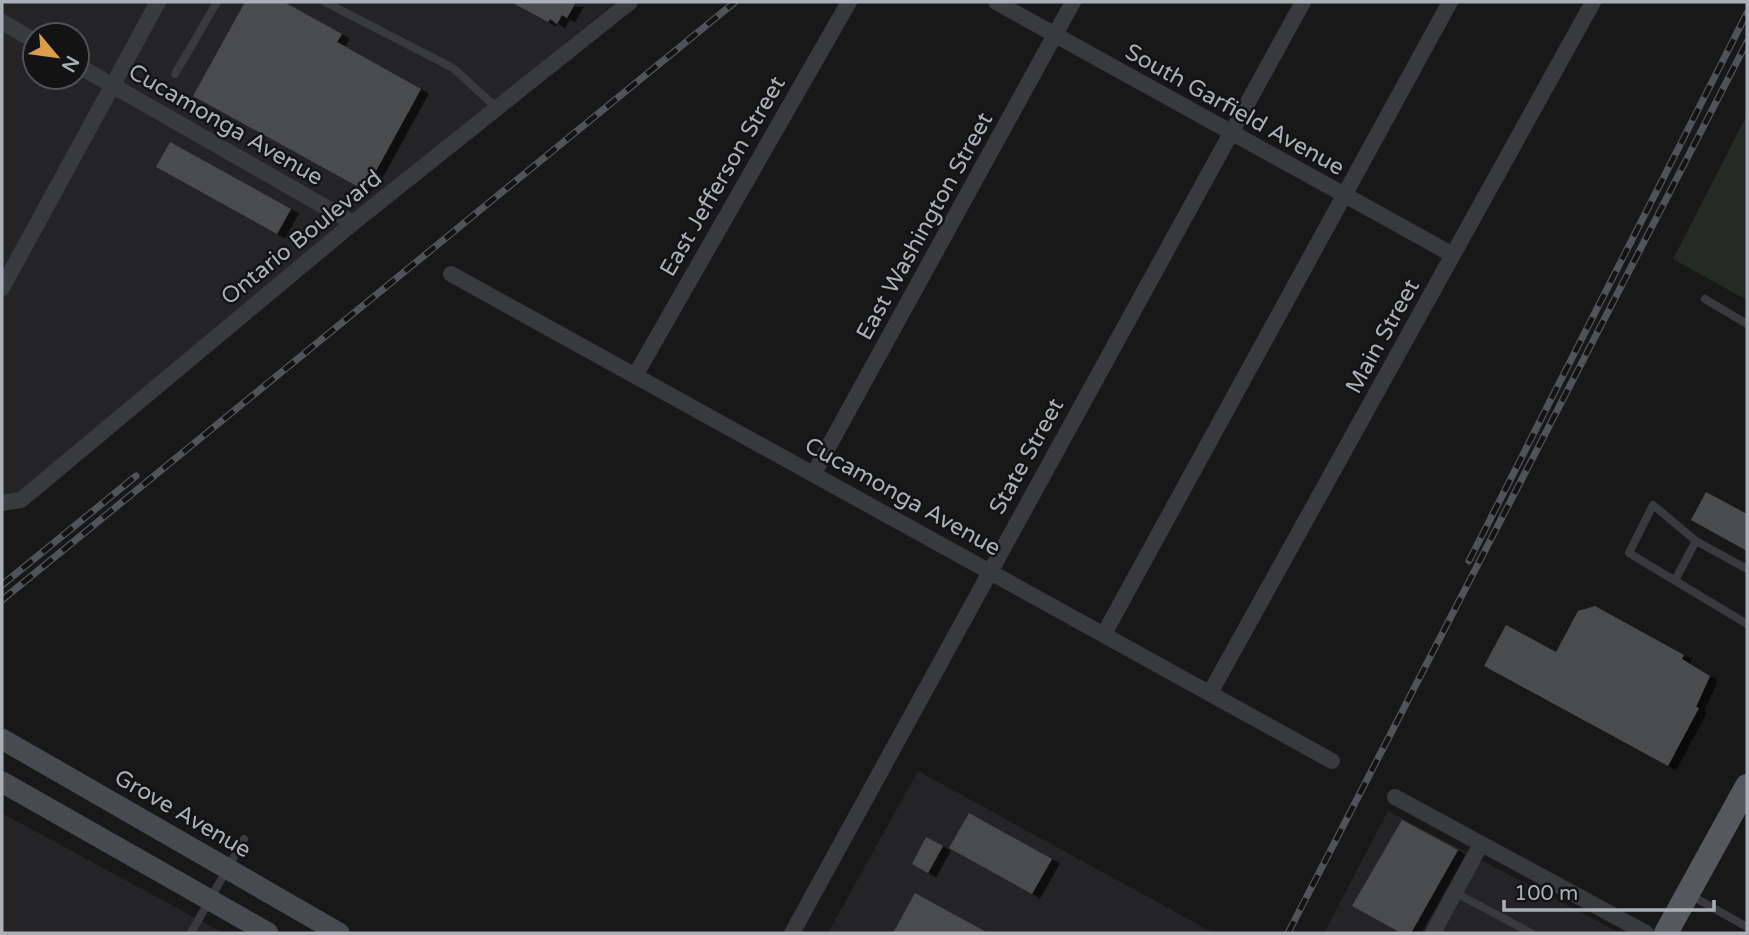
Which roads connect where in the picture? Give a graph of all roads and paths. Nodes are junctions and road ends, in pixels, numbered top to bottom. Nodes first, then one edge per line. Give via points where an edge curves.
1 (158, 2) edge
2 (217, 2) edge
3 (325, 2) edge
4 (630, 2) edge
5 (849, 2) edge
6 (996, 2) edge
7 (1073, 2) edge
8 (1303, 2) edge
9 (1450, 2) edge
10 (1593, 2) edge
11 (2, 22) edge
12 (21, 33) edge
13 (1055, 35) junction
14 (91, 73) edge
15 (175, 74) dead end
16 (112, 85) junction
17 (497, 108) junction
18 (1231, 133) junction
19 (1342, 195) junction
20 (353, 223) junction
21 (1453, 255) junction
22 (451, 274) dead end
23 (2, 288) edge
24 (1705, 299) dead end
25 (1747, 324) edge
26 (636, 374) junction
27 (814, 473) junction
28 (2, 503) edge
29 (1696, 541) junction
30 (1747, 569) edge
31 (989, 570) junction
32 (1675, 580) junction
33 (1747, 624) edge
34 (1104, 634) junction
35 (1210, 693) junction
36 (2, 739) edge
37 (1332, 761) dead end
38 (2, 782) edge
39 (1747, 786) edge
40 (1395, 797) dead end
41 (244, 839) dead end
42 (1481, 844) junction
43 (227, 869) junction
44 (1454, 892) junction
45 (1688, 894) junction
46 (209, 901) junction
47 (1747, 927) edge
48 (191, 933) edge
49 (268, 933) edge
50 (339, 933) edge
51 (792, 933) edge
52 (1433, 933) edge
53 (1531, 933) edge
54 (1646, 933) edge
55 (1667, 933) edge

1 - 16 street
2 - 15 lane
3 - 17 lane via 453,68
4 - 17 street, Ontario Boulevard
5 - 26 street, East Jefferson Street
6 - 13 street, South Garfield Avenue
7 - 13 street, East Washington Street
8 - 18 street, State Street
9 - 19 street
10 - 21 street, Main Street
11 - 12 street
13 - 18 street, South Garfield Avenue
13 - 27 street, East Washington Street
14 - 16 street, Cucamonga Avenue
16 - 20 street, Cucamonga Avenue
16 - 23 street
17 - 20 street, Ontario Boulevard
18 - 19 street, South Garfield Avenue
18 - 31 street, State Street
19 - 21 street, South Garfield Avenue
19 - 34 street
20 - 28 street, Ontario Boulevard via 21,500
21 - 35 street, Main Street
22 - 26 street, Cucamonga Avenue
24 - 25 lane
26 - 27 street, Cucamonga Avenue
27 - 31 street, Cucamonga Avenue
29 - 30 lane
29 - 32 lane
29 - 32 lane via 1653,505 1629,553
31 - 34 street, Cucamonga Avenue
31 - 51 street, State Street
32 - 33 lane
34 - 35 street, Cucamonga Avenue
35 - 37 street, Cucamonga Avenue
36 - 43 main road, Grove Avenue
38 - 46 main road
39 - 45 main road via 1736,816
40 - 42 street
41 - 43 lane
42 - 44 street
42 - 54 street
43 - 46 lane
43 - 50 main road, Grove Avenue
44 - 52 street
44 - 53 lane
45 - 47 lane
45 - 55 main road
46 - 48 lane
46 - 49 main road

